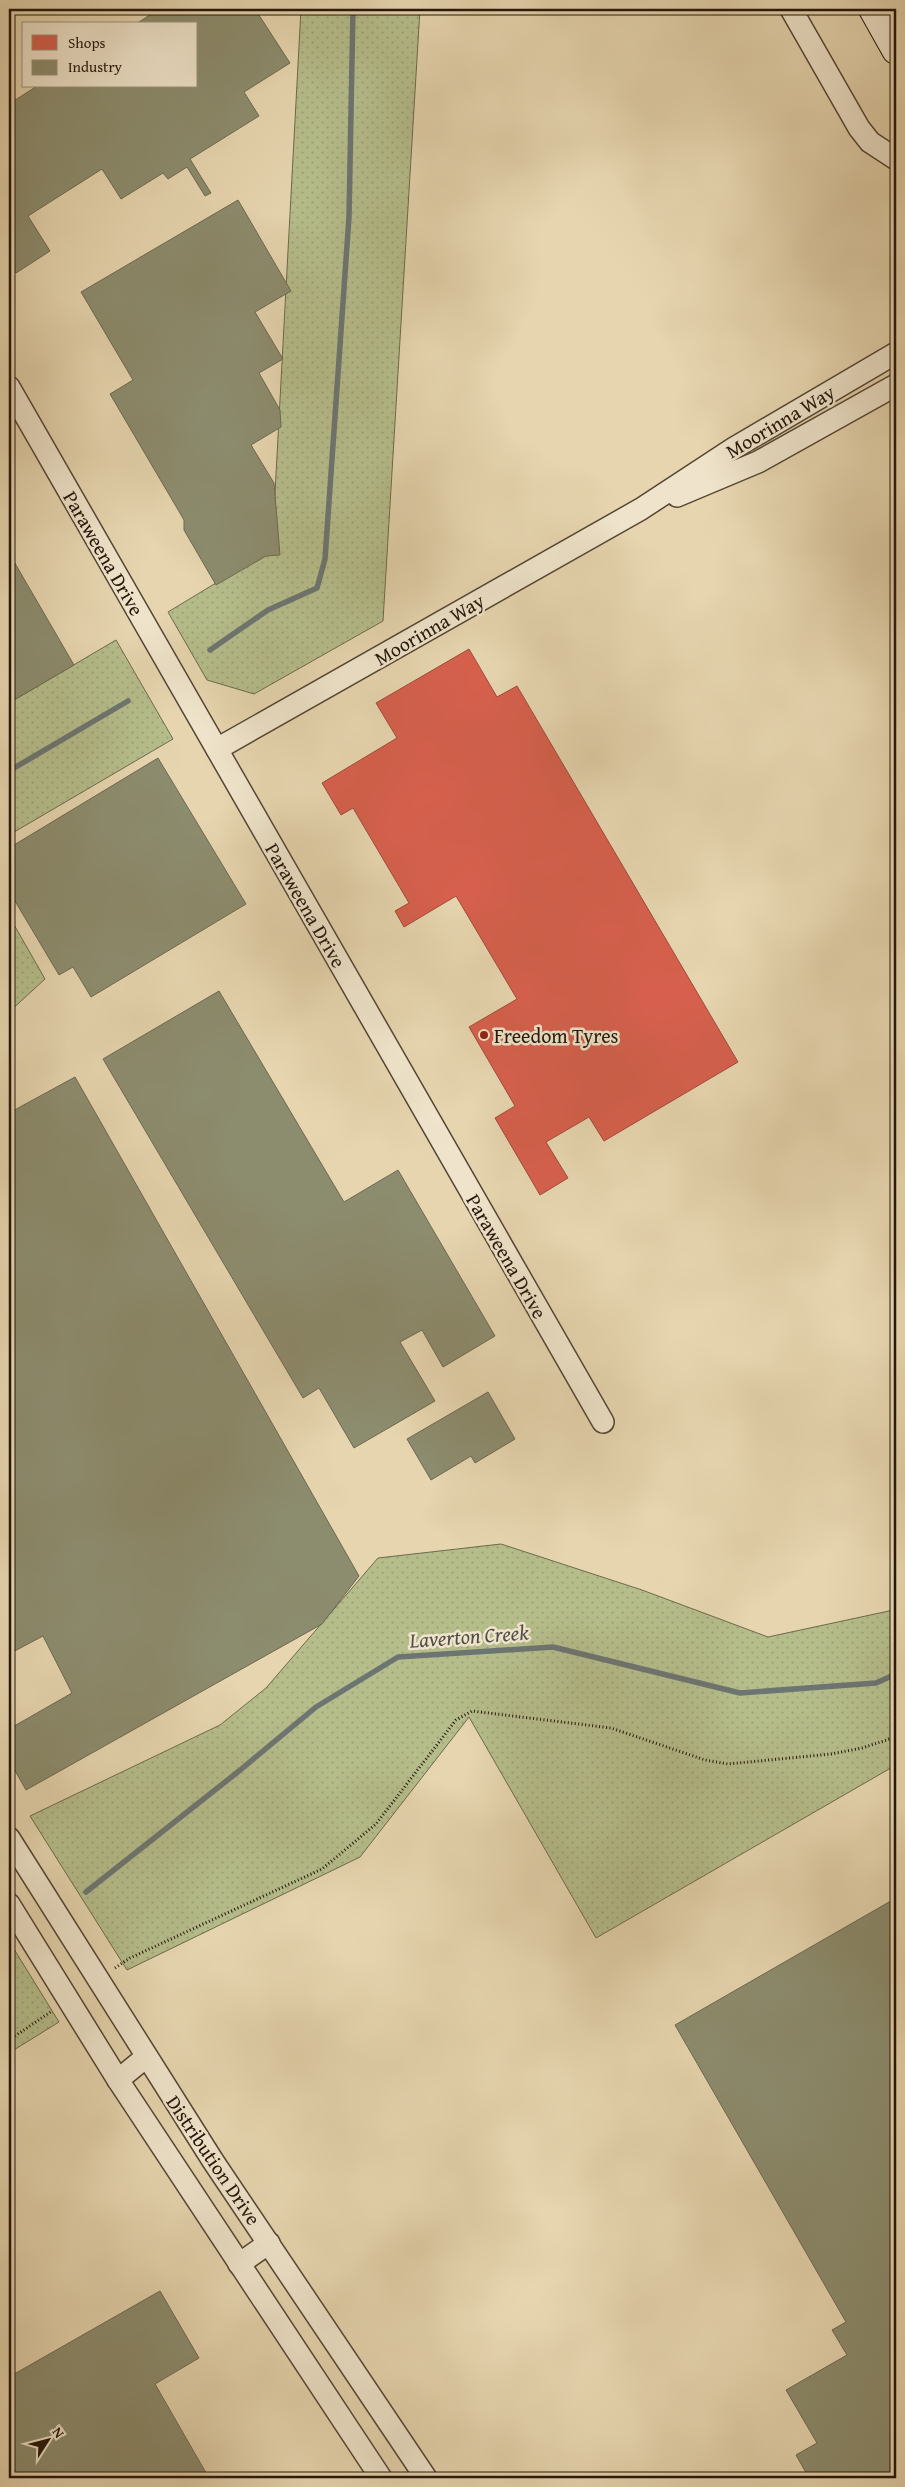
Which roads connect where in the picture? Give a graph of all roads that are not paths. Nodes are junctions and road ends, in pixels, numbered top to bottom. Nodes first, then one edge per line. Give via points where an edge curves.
1 (790, 9) edge
2 (873, 9) edge
3 (896, 50) edge
4 (896, 159) edge
5 (896, 353) edge
6 (896, 385) edge
7 (9, 387) edge
8 (641, 509) junction
9 (217, 749) junction
10 (603, 1422) dead end
11 (9, 1838) edge
12 (9, 1904) edge
13 (146, 2057) junction
14 (118, 2080) junction
15 (269, 2243) junction
16 (239, 2264) junction
17 (381, 2478) edge
18 (426, 2478) edge

1 - 4 street via 859,128 870,142
2 - 3 main road
5 - 8 street, Moorinna Way via 734,448
6 - 8 street, Moorinna Way via 758,462
7 - 9 street, Paraweena Drive
8 - 9 street, Moorinna Way
9 - 10 street, Paraweena Drive
11 - 13 street, Distribution Drive
12 - 14 street, Distribution Drive
13 - 14 street
13 - 15 street, Distribution Drive
14 - 16 street, Distribution Drive
15 - 16 street
15 - 18 street, Distribution Drive
16 - 17 street, Distribution Drive

